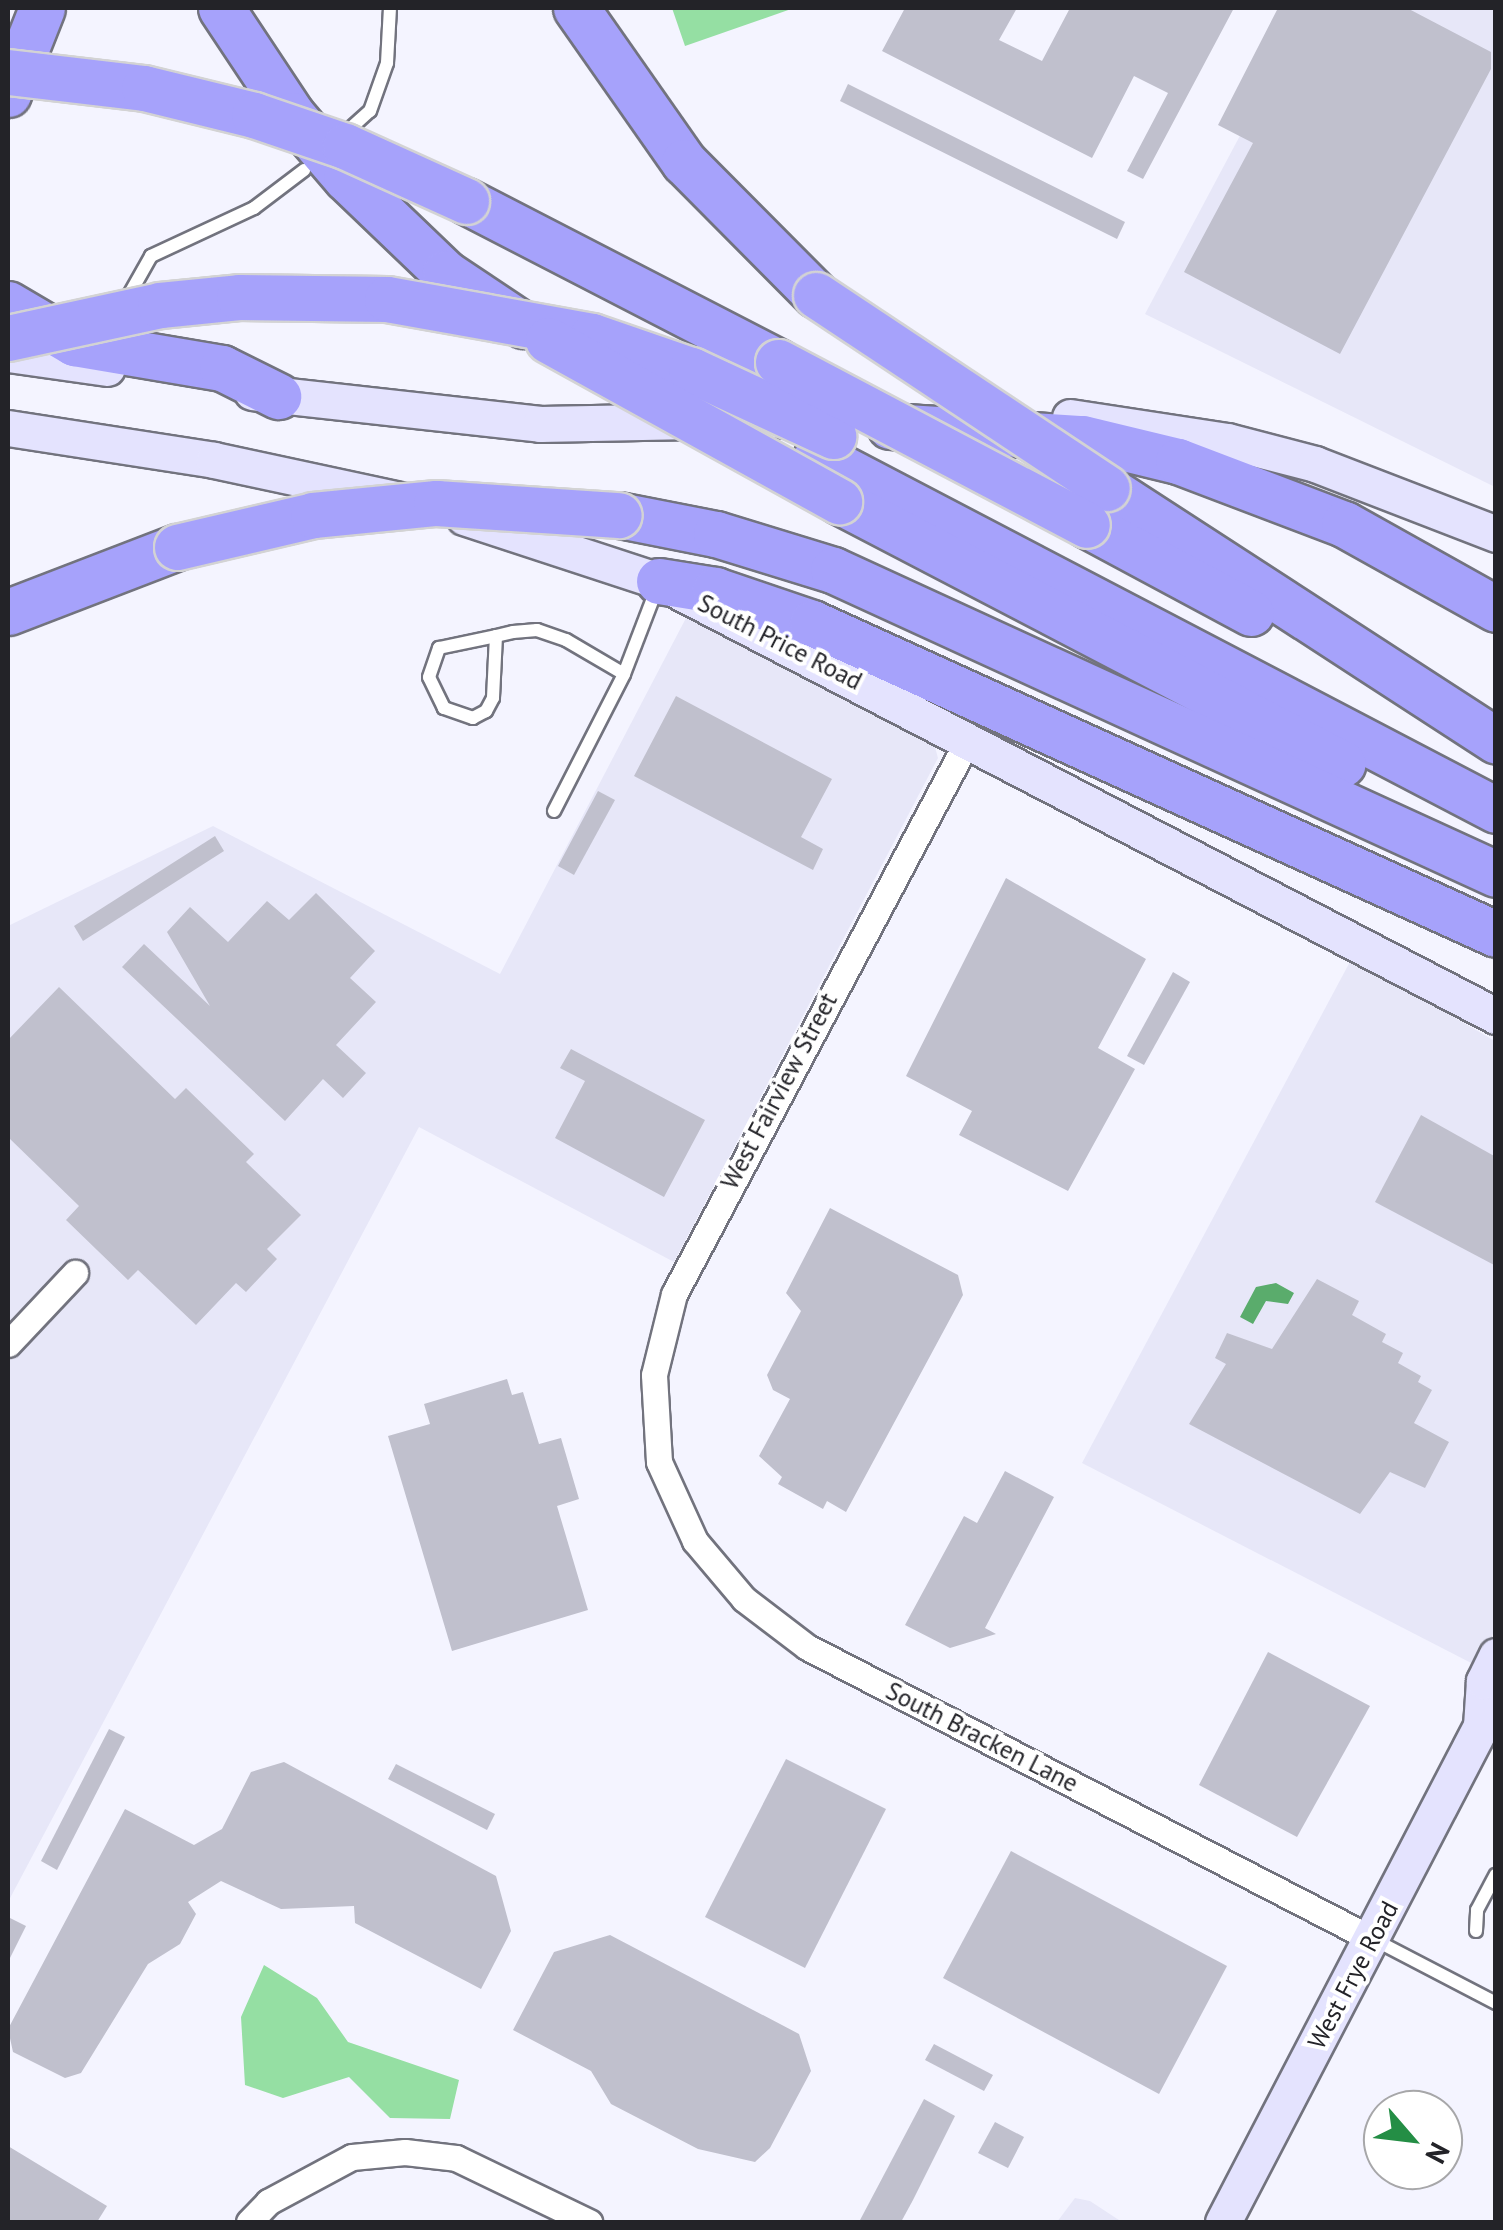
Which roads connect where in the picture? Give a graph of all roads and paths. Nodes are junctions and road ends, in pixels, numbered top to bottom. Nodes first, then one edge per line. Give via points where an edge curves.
1 (42, 8) edge
2 (221, 8) edge
3 (390, 8) edge
4 (576, 8) edge
5 (8, 72) edge
6 (8, 94) edge
7 (343, 136) dead end
8 (304, 170) dead end
9 (8, 304) edge
10 (8, 338) edge
11 (112, 348) junction
12 (8, 357) edge
13 (278, 396) junction
14 (755, 421) junction
15 (8, 428) edge
16 (825, 446) junction
17 (1097, 507) junction
18 (1496, 534) edge
19 (659, 581) junction
20 (1496, 608) edge
21 (8, 612) edge
22 (496, 636) junction
23 (624, 674) junction
24 (968, 740) junction
25 (1496, 743) edge
26 (1496, 784) edge
27 (1496, 810) edge
28 (554, 811) dead end
29 (1496, 842) edge
30 (1496, 874) edge
31 (1496, 934) edge
32 (1496, 1016) edge
33 (75, 1273) dead end
34 (8, 1344) edge
35 (659, 1462) joint
36 (1496, 1656) edge
37 (1489, 1720) edge
38 (1496, 1875) edge
39 (1476, 1931) dead end
40 (1372, 1938) junction
41 (1496, 2003) edge
42 (249, 2222) edge
43 (589, 2222) edge
44 (1223, 2222) edge

1 - 6 highway
2 - 29 highway, bridge via 292,114 346,178 445,273 524,326 839,501
3 - 7 lane via 387,64 370,111
4 - 17 highway, bridge via 684,162 816,295
5 - 17 highway, bridge via 128,86 254,114 345,146 778,362
8 - 11 lane via 254,208 151,256 128,288
9 - 11 highway via 46,332
10 - 16 highway, bridge via 219,299 387,299 592,336 691,370
11 - 13 highway via 222,368
12 - 13 main road
12 - 16 highway, bridge via 121,332 257,316 434,325 512,337 639,372
13 - 14 main road via 509,422
14 - 18 main road via 1005,412 1094,419 1315,464
14 - 20 highway via 1033,432 1178,461 1344,524
15 - 19 main road, South Price Road via 342,484 491,524
16 - 26 highway
16 - 27 highway
17 - 25 highway
19 - 23 lane
19 - 24 main road, South Price Road
19 - 31 highway via 716,590 812,622
21 - 30 highway, bridge via 177,547 313,516 436,503 619,515 716,534 833,570
22 - 22 lane via 439,648 428,677 444,708 473,718 486,711 493,698
22 - 23 lane via 537,630
23 - 28 lane
24 - 32 main road, South Price Road
24 - 35 street, West Fairview Street via 674,1294 654,1375
33 - 34 street
35 - 40 street, South Bracken Lane via 695,1540 744,1600 806,1647
36 - 37 main road, West Frye Road via 1484,1681
37 - 40 main road, West Frye Road
38 - 39 lane via 1477,1910
40 - 41 lane
40 - 44 main road, West Frye Road
42 - 43 street via 268,2202 352,2157 405,2152 456,2158

